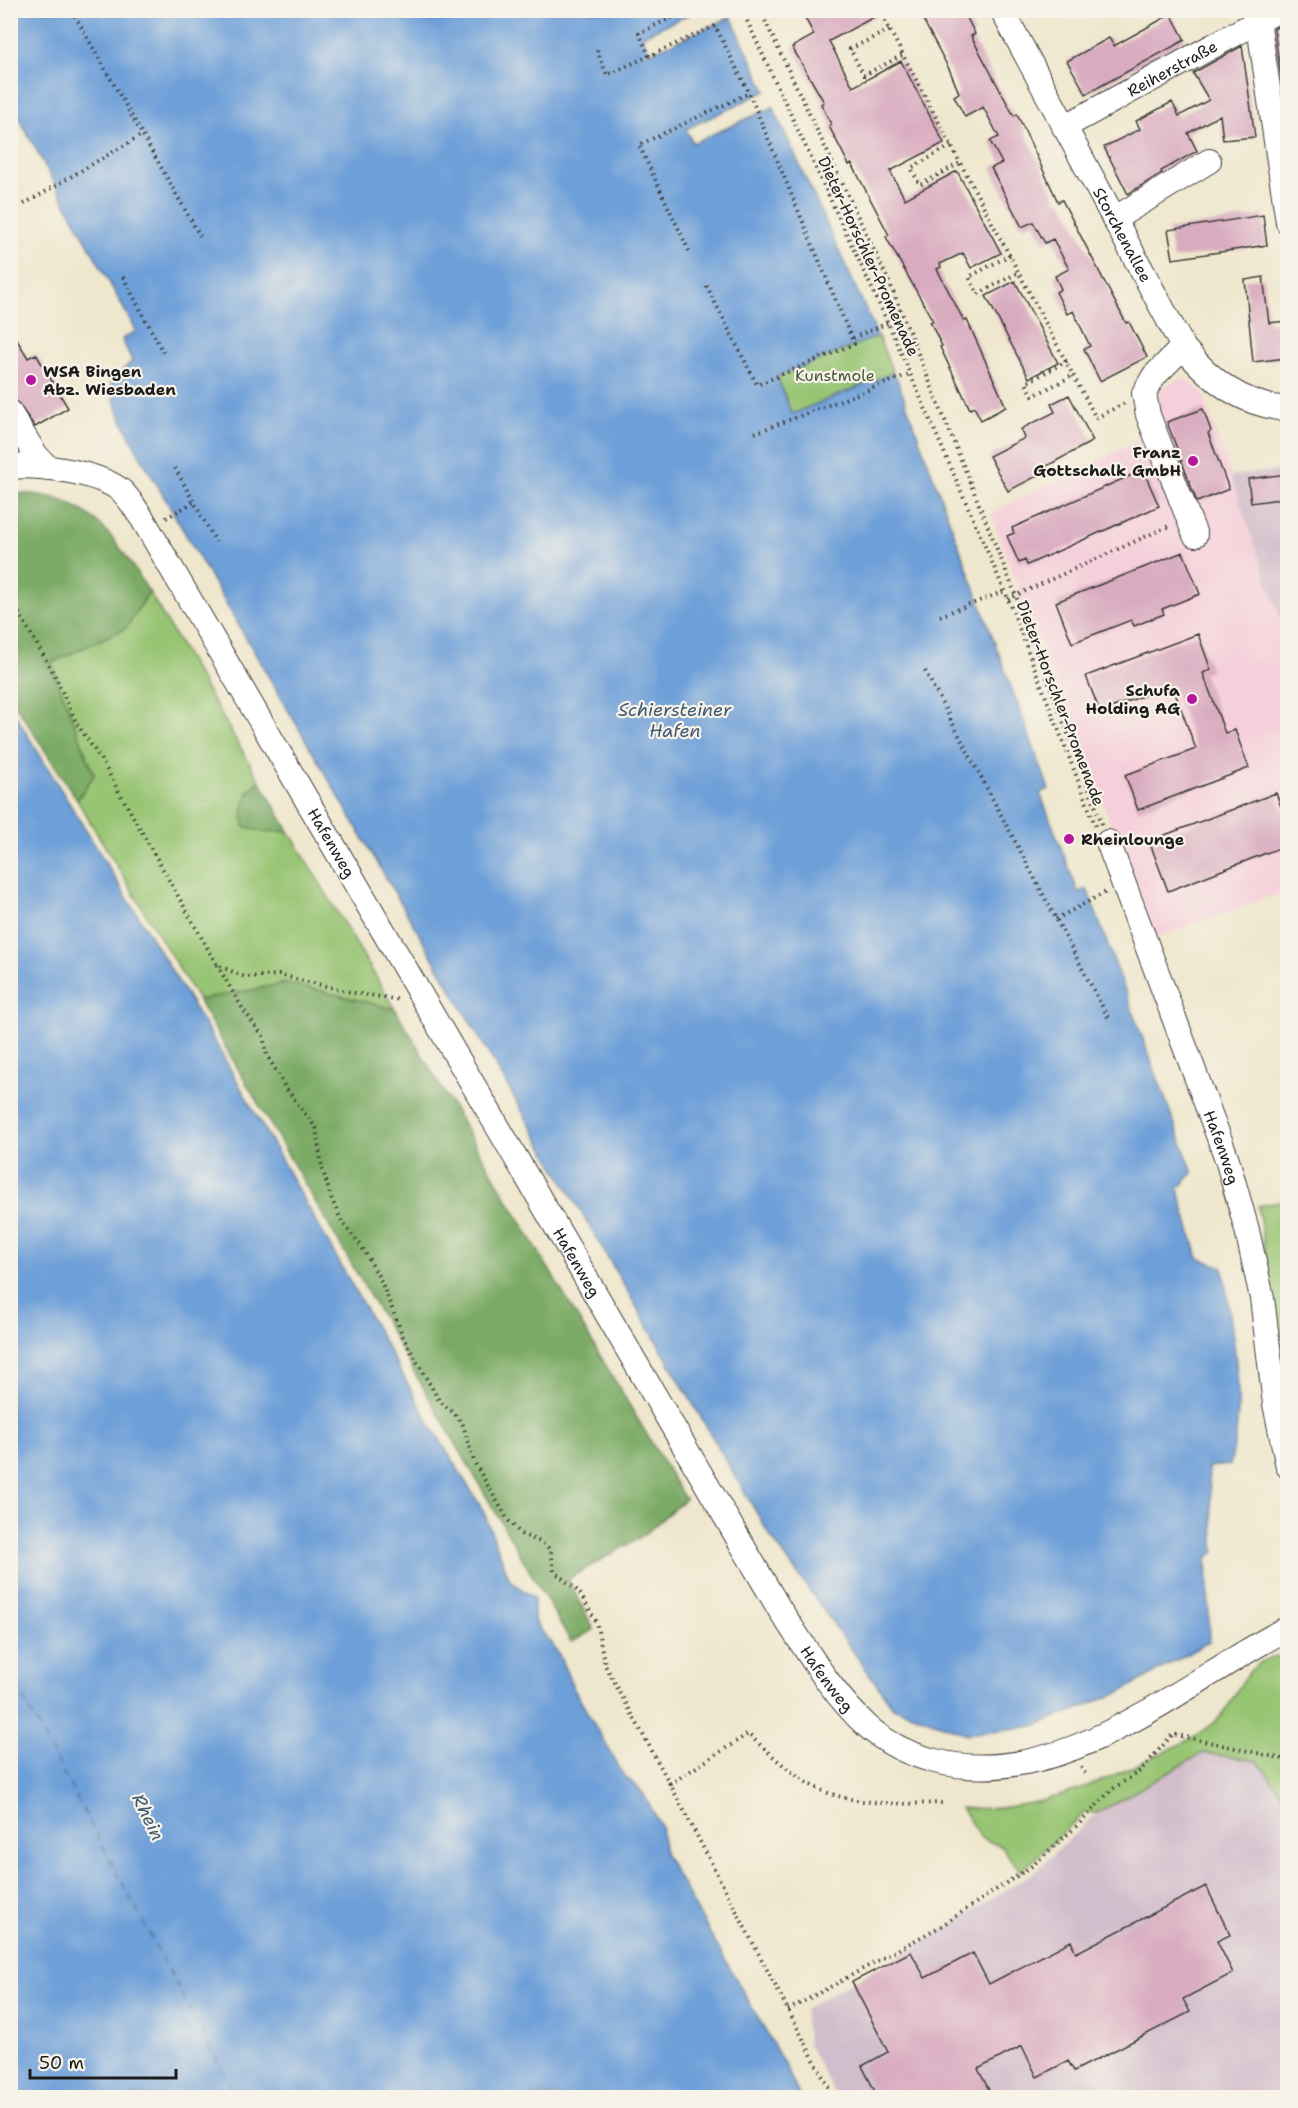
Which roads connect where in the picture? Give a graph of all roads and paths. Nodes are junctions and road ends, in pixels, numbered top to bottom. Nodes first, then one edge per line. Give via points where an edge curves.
1 (688, 10) edge
2 (741, 10) edge
3 (760, 10) edge
4 (879, 10) edge
5 (1002, 10) edge
6 (1263, 14) edge
7 (75, 16) dead end
8 (889, 30) junction
9 (597, 50) dead end
10 (903, 55) junction
11 (649, 56) junction
12 (749, 93) junction
13 (1064, 127) junction
14 (142, 135) junction
15 (951, 146) junction
16 (1209, 161) dead end
17 (960, 163) junction
18 (24, 204) dead end
19 (1114, 219) junction
20 (1287, 222) edge
21 (200, 236) dead end
22 (689, 251) dead end
23 (1010, 255) junction
24 (1019, 272) junction
25 (123, 277) dead end
26 (706, 285) dead end
27 (888, 323) junction
28 (852, 338) junction
29 (1183, 347) junction
30 (165, 356) dead end
31 (1067, 361) junction
32 (910, 374) junction
33 (1074, 375) junction
34 (1144, 393) junction
35 (1287, 409) edge
36 (10, 413) edge
37 (755, 433) dead end
38 (10, 467) edge
39 (48, 468) junction
40 (175, 468) dead end
41 (194, 502) junction
42 (156, 524) dead end
43 (1165, 528) dead end
44 (1195, 535) dead end
45 (216, 542) dead end
46 (1005, 591) junction
47 (1016, 596) junction
48 (10, 597) edge
49 (1008, 599) junction
50 (940, 616) dead end
51 (925, 671) dead end
52 (1108, 842) junction
53 (1110, 890) dead end
54 (1056, 919) junction
55 (217, 965) junction
56 (401, 1000) dead end
57 (1110, 1021) dead end
58 (1287, 1466) edge
59 (1287, 1628) edge
60 (1287, 1760) edge
61 (670, 1784) junction
62 (945, 1803) dead end
63 (788, 2010) junction
64 (834, 2097) edge

1 - 11 path via 639,33
2 - 27 path, Dieter-Horschler-Promenade
3 - 47 path, Dieter-Horschler-Promenade via 890,284
4 - 8 path
5 - 13 street, Storchenallee
6 - 13 street, Reiherstraße
6 - 20 street
7 - 14 path
8 - 10 path
8 - 10 path via 850,49 864,75
9 - 11 path via 607,75
10 - 15 path
11 - 12 path via 715,26
12 - 22 path via 639,145
12 - 28 path
13 - 19 street, Storchenallee
14 - 18 path
14 - 21 path
15 - 17 path
15 - 17 path via 911,168 920,185
16 - 19 street
17 - 23 path
19 - 29 street, Storchenallee
23 - 24 path
23 - 24 path via 969,277 978,294
24 - 31 path
25 - 30 path
26 - 28 path via 757,385 854,344
27 - 28 path
27 - 32 path, Dieter-Horschler-Promenade
29 - 34 street via 1154,376
29 - 35 street, Storchenallee via 1221,385 1266,406
31 - 33 path
31 - 33 path via 1026,383 1033,396
32 - 37 path
32 - 46 path, Dieter-Horschler-Promenade
33 - 34 path via 1096,418
34 - 44 street via 1148,415
36 - 39 street
38 - 39 street, Hafenweg
39 - 59 street, Hafenweg via 97,479 120,489 142,518 780,1610 837,1695 869,1728 912,1755 961,1768 1035,1761 1138,1718
40 - 41 path
41 - 42 path
41 - 45 path
43 - 47 path
46 - 49 path, Dieter-Horschler-Promenade
46 - 50 path
47 - 49 path
47 - 52 path, Dieter-Horschler-Promenade
48 - 55 path via 55,676 76,724 100,758
49 - 52 path, Dieter-Horschler-Promenade via 1101,838
51 - 54 path
52 - 58 street, Hafenweg via 1227,1159 1248,1230 1263,1298 1275,1404
53 - 54 path
54 - 57 path
55 - 56 path via 245,977 279,975
55 - 61 path via 263,1036 267,1056 285,1087 316,1128 327,1187 342,1222 381,1281 404,1339 440,1402 463,1425 474,1462 502,1510 521,1534 545,1544 551,1551 554,1571 579,1592 596,1621 605,1665
60 - 63 path via 1173,1734 1140,1771 1111,1790 1080,1824 1032,1866 940,1926
61 - 62 path via 748,1734 821,1790 851,1799
61 - 63 path
63 - 64 path

